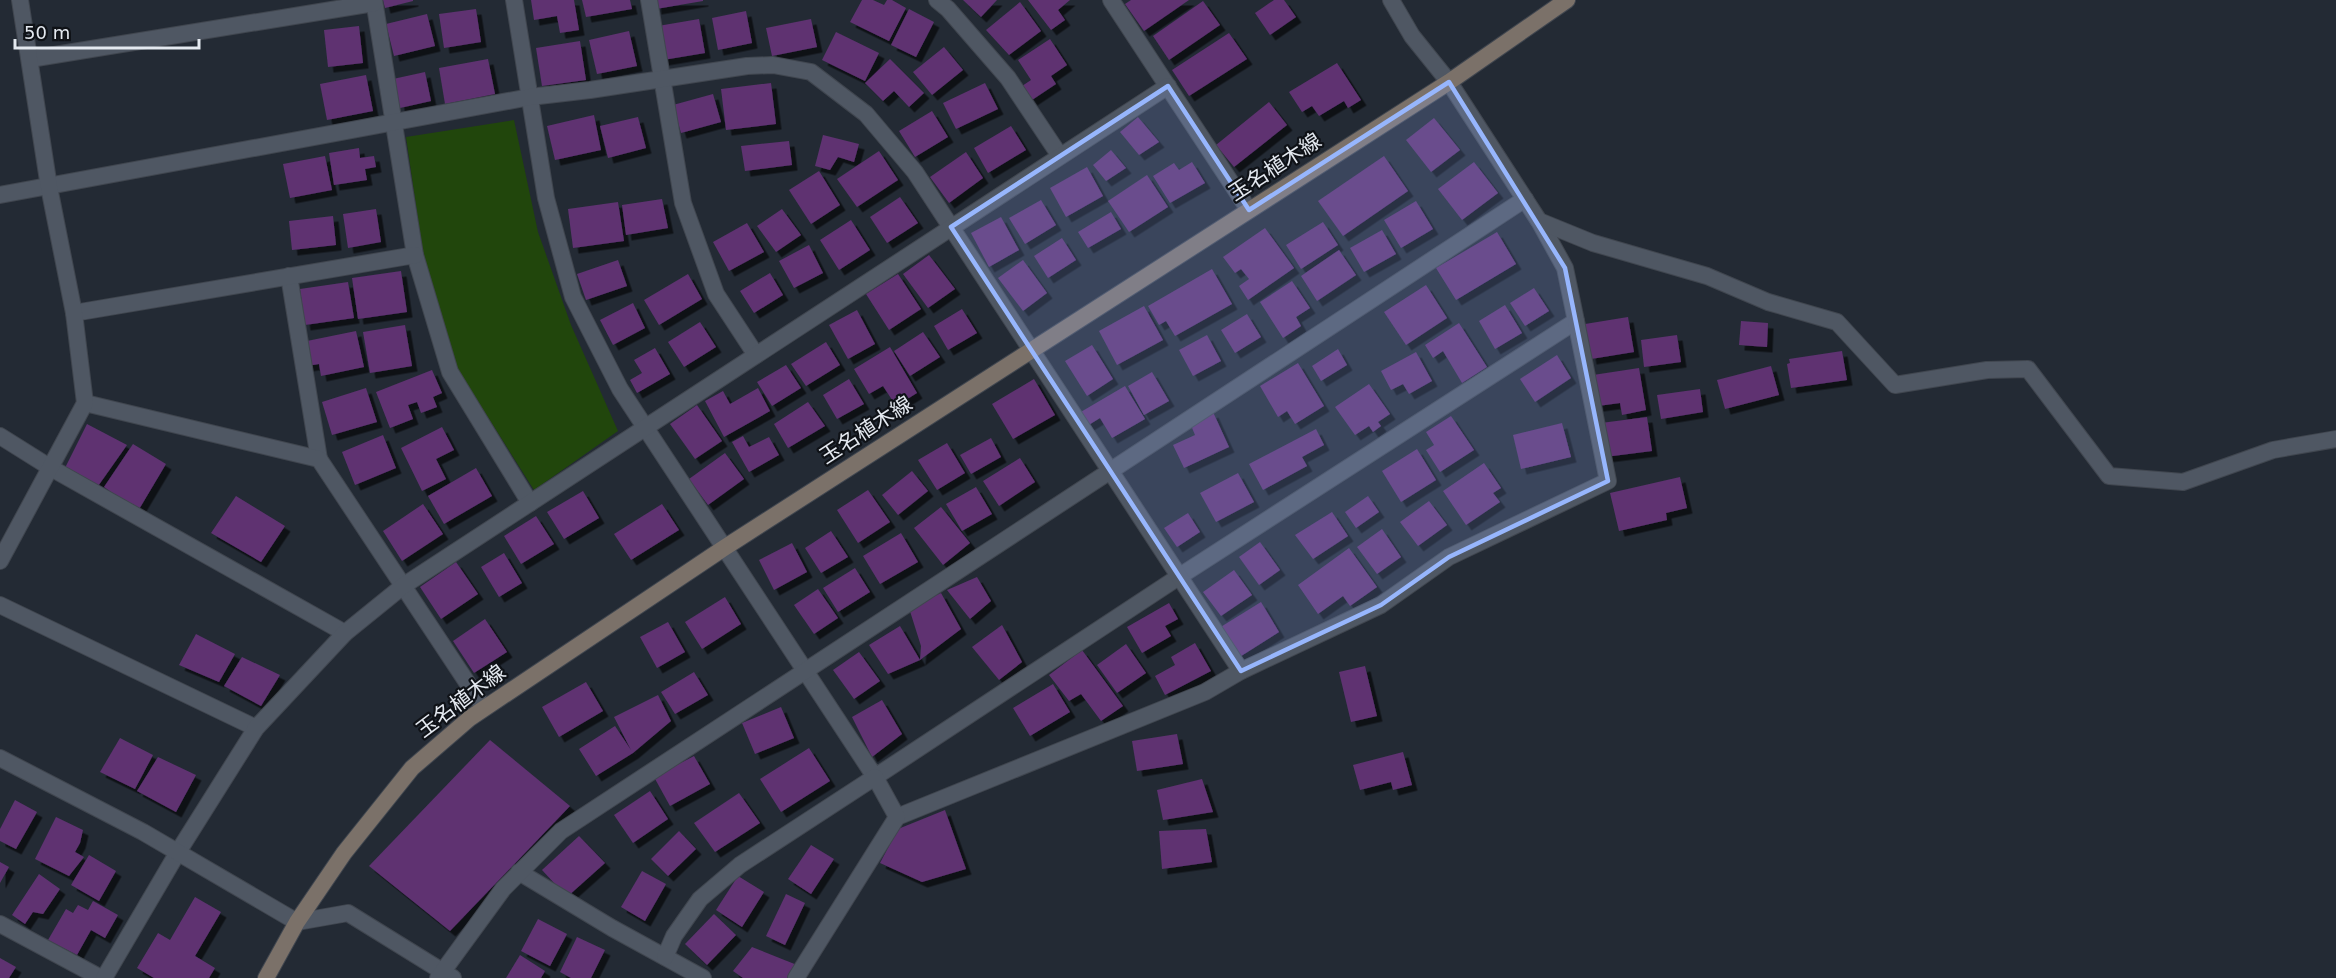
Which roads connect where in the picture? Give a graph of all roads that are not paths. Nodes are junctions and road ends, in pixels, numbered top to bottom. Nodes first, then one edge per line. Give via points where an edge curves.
1 (20, 0) edge
2 (514, 0) edge
3 (648, 0) edge
4 (937, 0) edge
5 (1111, 0) edge
6 (1391, 0) edge
7 (1567, 0) edge
8 (374, 1) edge
9 (30, 59) junction
10 (662, 79) junction
11 (1449, 82) junction
12 (1168, 86) junction
13 (530, 97) junction
14 (394, 121) junction
15 (1060, 156) junction
16 (49, 187) junction
17 (0, 195) edge
18 (1525, 199) junction
19 (1249, 210) junction
20 (1539, 221) junction
21 (951, 226) junction
22 (415, 255) junction
23 (289, 276) junction
24 (74, 313) junction
25 (1576, 321) junction
26 (1032, 349) junction
27 (756, 355) junction
28 (86, 403) junction
29 (645, 428) junction
30 (0, 436) edge
31 (2336, 439) edge
32 (319, 459) junction
33 (51, 468) junction
34 (1111, 471) junction
35 (530, 503) junction
36 (724, 548) junction
37 (0, 561) edge
38 (1180, 576) junction
39 (403, 586) junction
40 (0, 605) edge
41 (345, 633) junction
42 (806, 671) junction
43 (1241, 671) junction
44 (484, 708) junction
45 (256, 728) junction
46 (0, 758) edge
47 (875, 777) junction
48 (897, 817) junction
49 (178, 852) junction
50 (519, 872) junction
51 (297, 922) junction
52 (0, 924) edge
53 (665, 957) junction
54 (444, 976) edge
55 (103, 978) edge
56 (266, 978) edge
57 (704, 978) edge
58 (796, 978) edge

1 - 9 street
2 - 13 street
3 - 10 street
4 - 15 street via 1008,78
5 - 12 street
6 - 11 street via 1412,36
7 - 11 main road, 玉名植木線
8 - 9 street
8 - 14 street
9 - 16 street
10 - 13 street
10 - 21 street via 747,66 773,65 811,72 866,114 915,172
10 - 27 street via 683,203 716,294
11 - 18 street
11 - 19 main road, 玉名植木線
12 - 15 street
12 - 19 street
13 - 14 street
13 - 29 street via 546,198 573,297 620,389
14 - 16 street
14 - 22 street
15 - 21 street
16 - 17 street
16 - 24 street
18 - 20 street
18 - 34 street
19 - 26 main road, 玉名植木線
20 - 25 street via 1565,267
20 - 31 street via 1593,243 1707,276 1768,302 1837,322 1895,385 1987,370 2028,369 2109,476 2183,482 2273,450
21 - 26 street
21 - 27 street
22 - 23 street
22 - 35 street via 450,372
23 - 24 street
23 - 32 street
24 - 28 street
25 - 38 street
25 - 43 street via 1608,481 1449,557 1381,605
26 - 34 street
26 - 36 main road, 玉名植木線
27 - 29 street
28 - 32 street
28 - 33 street
29 - 35 street
29 - 36 street
30 - 33 street
32 - 39 street
33 - 37 street
33 - 41 street
34 - 38 street
34 - 42 street
35 - 39 street
36 - 42 street
36 - 44 main road, 玉名植木線
38 - 43 street
38 - 47 street
39 - 41 street
39 - 44 street
40 - 45 street
41 - 45 street
42 - 47 street
42 - 50 street via 561,831
43 - 48 street via 1205,692
44 - 51 main road, 玉名植木線 via 412,768 344,853
45 - 49 street
46 - 49 street
47 - 48 street
47 - 53 street via 740,865 700,899 674,936
48 - 58 street
49 - 51 street
49 - 55 street
50 - 53 street
50 - 54 street via 503,889
51 - 54 street via 348,913
51 - 56 main road, 玉名植木線
52 - 55 street
53 - 57 street

